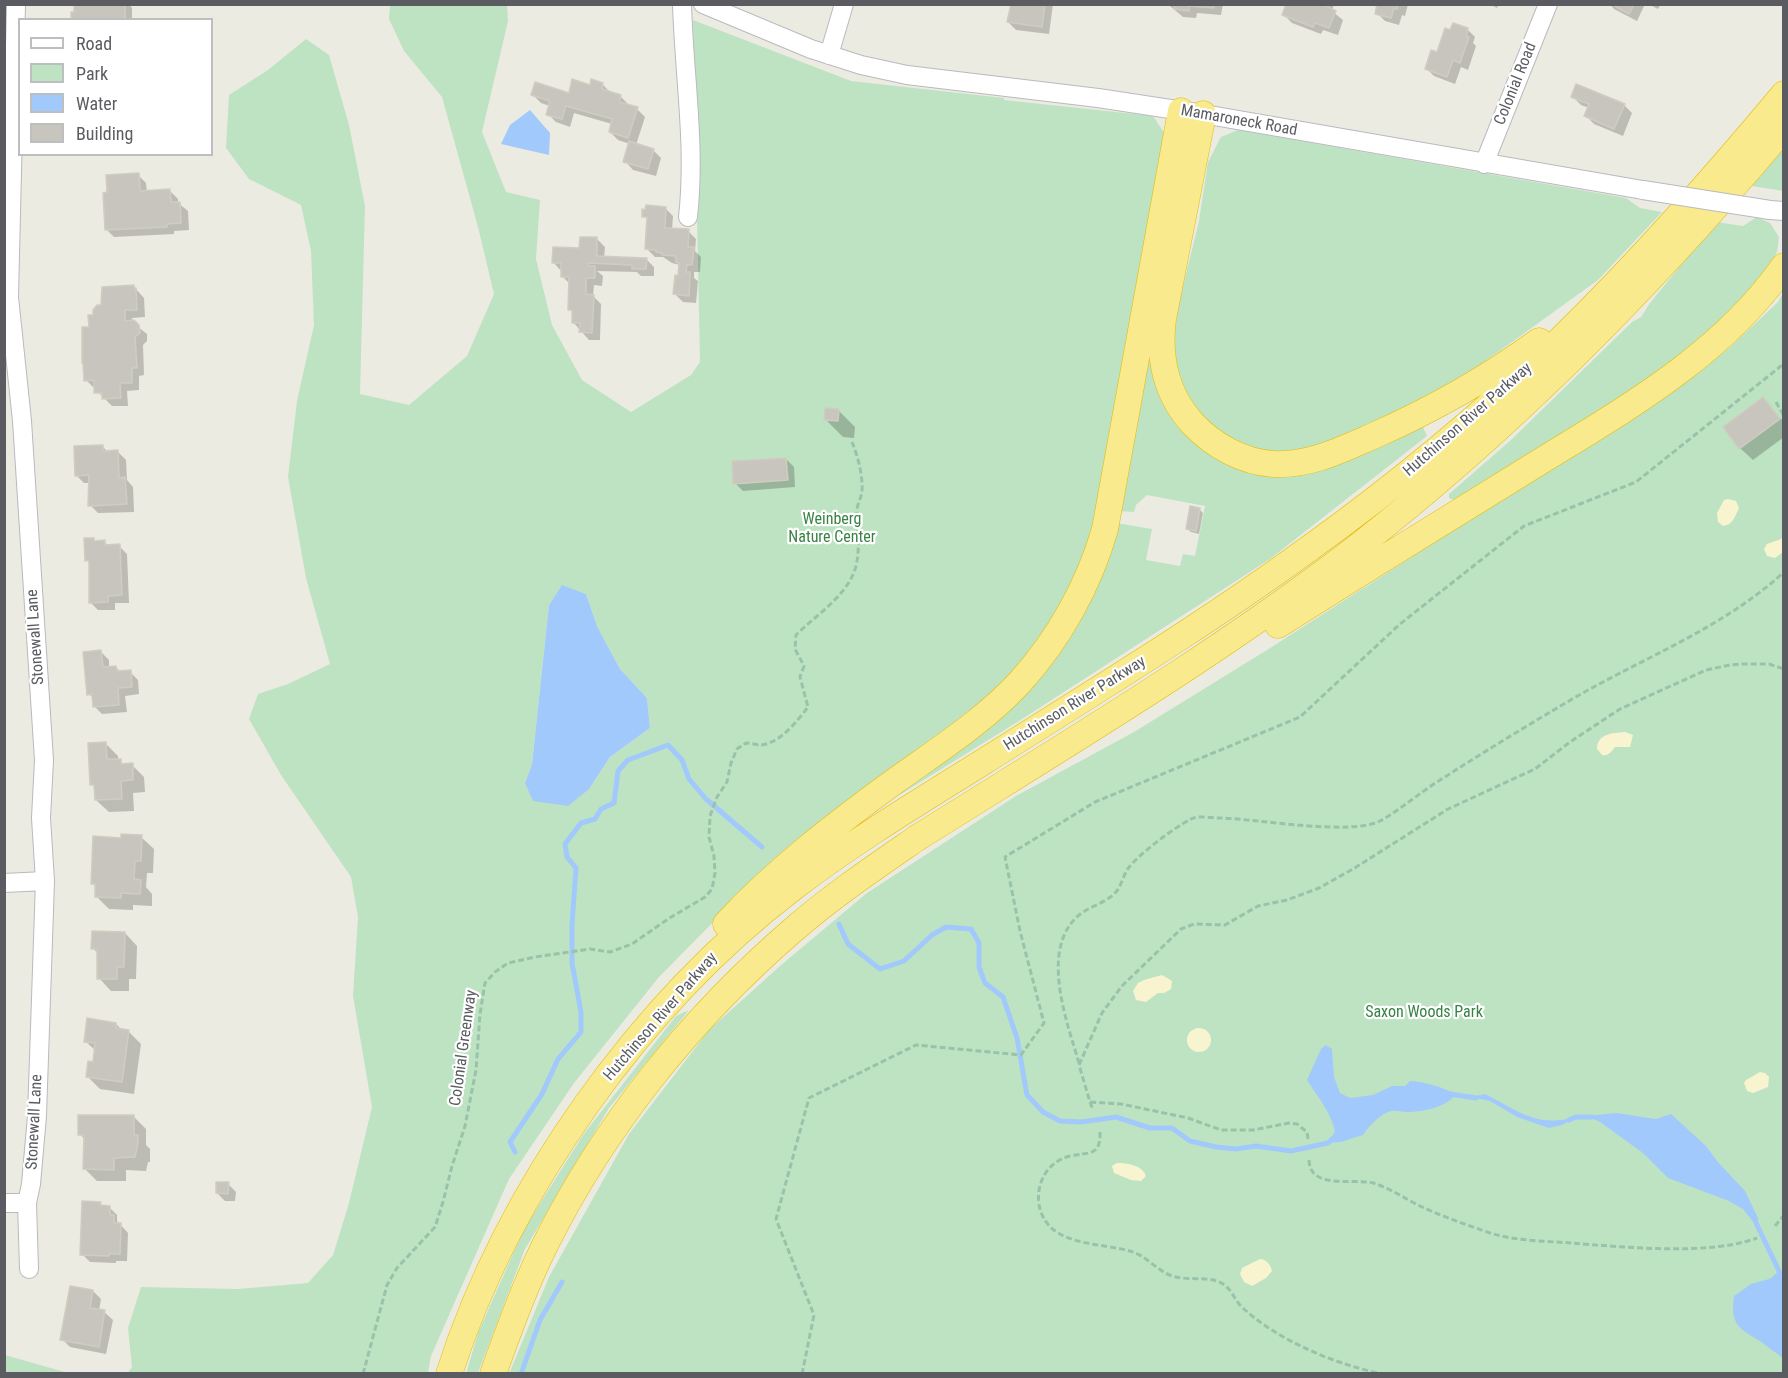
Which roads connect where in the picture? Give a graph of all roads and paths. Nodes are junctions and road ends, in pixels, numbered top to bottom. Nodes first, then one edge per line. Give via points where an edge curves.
1 (16, 4) edge
2 (682, 4) edge
3 (703, 4) edge
4 (844, 4) edge
5 (1548, 4) edge
6 (828, 55) junction
7 (1784, 94) edge
8 (1192, 112) junction
9 (1784, 128) edge
10 (1484, 164) junction
11 (1777, 211) edge
12 (688, 217) dead end
13 (1784, 266) edge
14 (7, 275) edge
15 (1610, 290) junction
16 (1784, 361) edge
17 (1776, 402) dead end
18 (1784, 416) edge
19 (852, 442) dead end
20 (1784, 572) edge
21 (1784, 669) edge
22 (1150, 691) junction
23 (45, 881) junction
24 (4, 882) edge
25 (639, 1038) junction
26 (1079, 1065) junction
27 (1090, 1102) junction
28 (1093, 1110) dead end
29 (1100, 1132) dead end
30 (1308, 1139) dead end
31 (1309, 1160) dead end
32 (4, 1203) edge
33 (27, 1203) junction
34 (1784, 1215) edge
35 (1775, 1226) dead end
36 (1757, 1238) dead end
37 (29, 1269) dead end
38 (363, 1374) edge
39 (448, 1374) edge
40 (494, 1374) edge
41 (802, 1374) edge
42 (1383, 1374) edge

1 - 14 street, Stonewall Lane
2 - 12 street via 692,157
3 - 6 street, Mamaroneck Road
4 - 6 street
5 - 10 street, Colonial Road
6 - 8 street, Mamaroneck Road via 907,75
7 - 15 highway, Hutchinson River Parkway
8 - 10 street, Mamaroneck Road
8 - 15 highway via 1161,348 1166,376 1182,411 1210,440 1235,454 1260,462 1289,464 1323,457 1356,444 1434,408 1482,380
8 - 25 highway via 1105,529 1090,573 1059,630 1019,683 989,711 834,827 742,907 686,968
9 - 22 highway, Hutchinson River Parkway via 1630,301 1454,468 1306,585
10 - 11 street, Mamaroneck Road, bridge
13 - 22 highway via 1720,338 1647,393 1234,652
14 - 23 street, Stonewall Lane via 22,421 44,760 41,818
15 - 25 highway, Hutchinson River Parkway via 1464,427 1303,553 1157,652 868,834 794,887 722,948
16 - 41 path via 1636,482 1524,526 1400,624 1300,717 1095,802 1005,857 1044,1023 1021,1055 916,1045 809,1098 776,1219 814,1315
17 - 18 path
19 - 38 path, Colonial Greenway via 859,459 862,493 857,505 857,563 847,585 796,635 795,649 804,666 800,677 808,707 778,738 762,745 746,743 737,748 727,782 710,816 715,873 712,889 705,897 632,944 610,952 590,949 508,963 485,984 477,1070 443,1202 435,1227 397,1268 387,1285
20 - 26 path via 1689,638 1576,696 1380,821 1364,827 1193,817 1139,855 1126,871 1118,891 1068,926 1059,950 1058,970
21 - 26 path via 1769,664 1730,664 1706,670 1620,709 1535,769 1448,809 1319,888 1258,906 1225,925 1194,924 1181,929 1122,986 1102,1013
22 - 40 highway, Hutchinson River Parkway via 871,870 786,936 704,1015 645,1086 575,1189 520,1301
23 - 24 street
23 - 33 street, Stonewall Lane via 36,1116
25 - 39 highway, Hutchinson River Parkway via 600,1086 533,1188 477,1298
26 - 27 path
27 - 28 path
27 - 30 path via 1121,1104 1188,1118 1221,1130 1297,1124 1307,1132
29 - 42 path via 1100,1143 1094,1151 1070,1156 1053,1165 1042,1178 1038,1190 1040,1207 1045,1221 1056,1231 1069,1239 1136,1253 1173,1277 1214,1280 1226,1285 1242,1308 1298,1345 1356,1368
31 - 36 path via 1309,1168 1324,1180 1374,1184 1451,1220 1494,1234 1664,1248 1741,1244
32 - 33 street
33 - 37 street, Stonewall Lane
34 - 35 path

